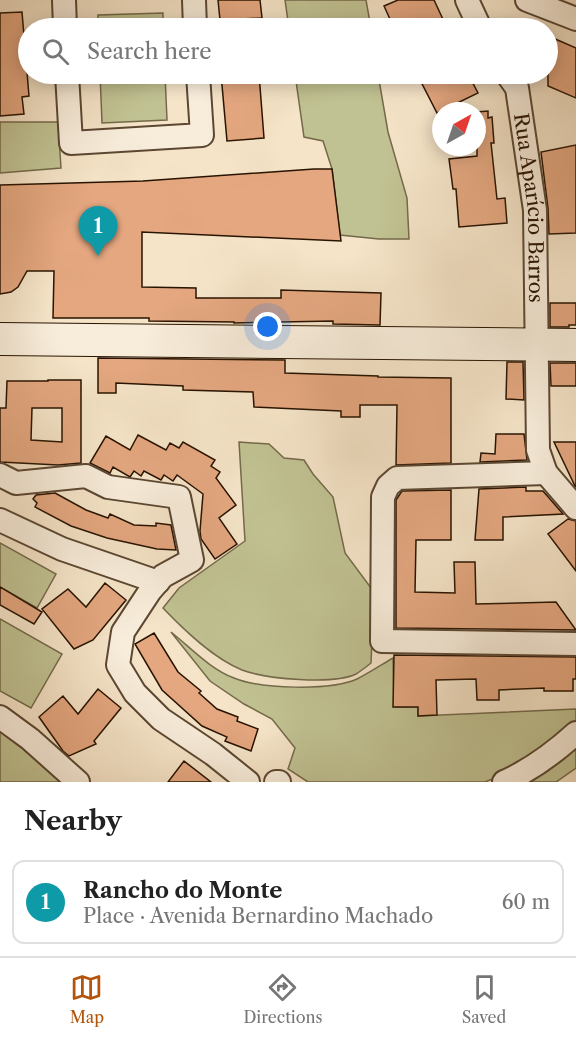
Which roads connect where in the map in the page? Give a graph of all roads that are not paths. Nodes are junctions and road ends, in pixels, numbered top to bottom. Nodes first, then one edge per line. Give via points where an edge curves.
1 (64, 0) edge
2 (194, 0) edge
3 (467, 0) edge
4 (527, 0) edge
5 (65, 18) edge
6 (195, 18) edge
7 (475, 18) edge
8 (576, 19) edge
9 (68, 84) edge
10 (199, 84) edge
11 (514, 84) edge
12 (0, 339) edge
13 (538, 345) junction
14 (576, 345) edge
15 (546, 473) junction
16 (0, 475) edge
17 (576, 508) edge
18 (0, 520) edge
19 (158, 582) junction
20 (576, 644) edge
21 (0, 717) edge
22 (576, 733) edge
23 (78, 782) edge
24 (248, 782) edge
25 (504, 782) edge

1 - 5 street
2 - 6 street
3 - 7 street
4 - 8 street
9 - 10 street via 71,143 202,135
11 - 13 street, Rua Aparício Barros via 535,210
12 - 13 main road
13 - 14 main road
13 - 15 street, Rua Aparício Barros via 538,450
15 - 17 street
15 - 20 street via 397,478 388,486 383,497 382,642
16 - 19 street via 16,483 86,476 108,487 178,497 192,560
18 - 19 street via 62,549
19 - 24 street via 123,632 118,665 135,693 161,719
21 - 23 street
22 - 25 street via 524,773

